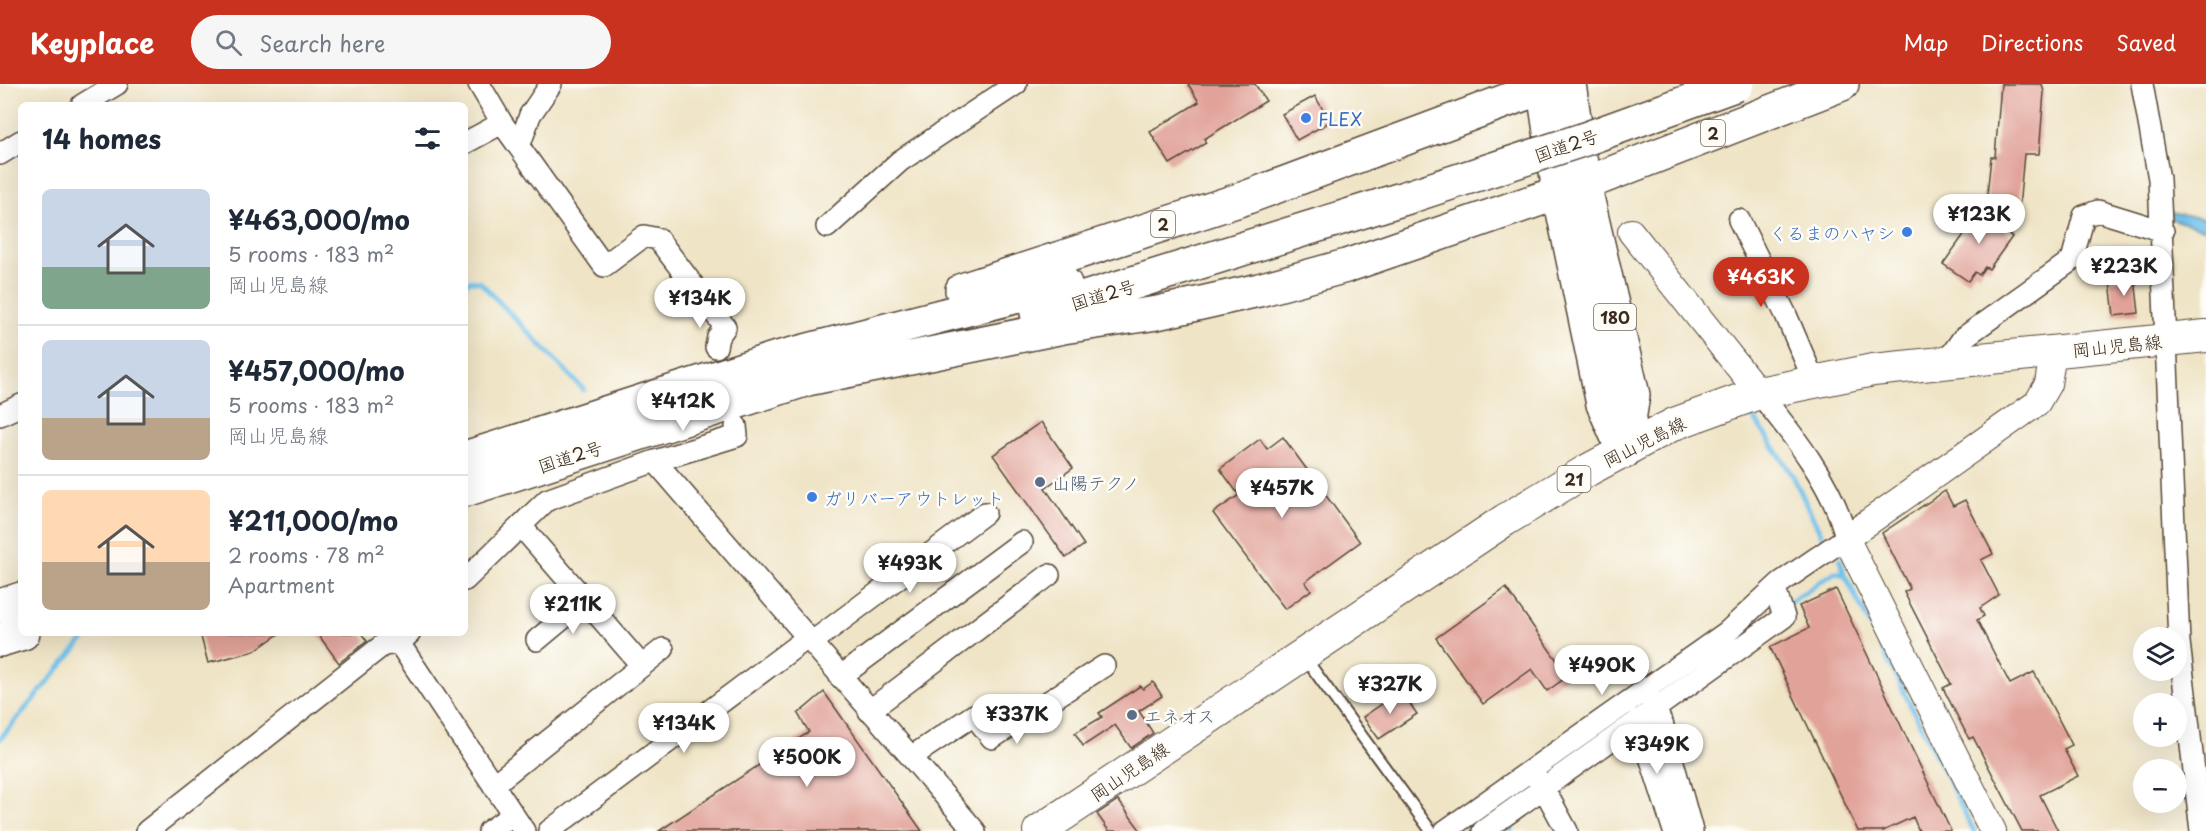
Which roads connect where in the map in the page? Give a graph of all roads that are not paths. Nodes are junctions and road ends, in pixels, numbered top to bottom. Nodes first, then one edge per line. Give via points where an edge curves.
1 (117, 84) edge
2 (479, 84) edge
3 (552, 84) edge
4 (1016, 84) edge
5 (1499, 84) edge
6 (1687, 84) edge
7 (1737, 84) edge
8 (1842, 84) edge
9 (2142, 84) edge
10 (1551, 85) edge
11 (86, 102) edge
12 (502, 123) junction
13 (468, 141) edge
14 (18, 143) edge
15 (519, 147) junction
16 (0, 154) edge
17 (1338, 165) junction
18 (1572, 188) junction
19 (1402, 189) junction
20 (1739, 220) dead end
21 (827, 226) dead end
22 (2163, 231) junction
23 (1631, 232) dead end
24 (2188, 338) edge
25 (716, 347) dead end
26 (2053, 352) junction
27 (774, 359) junction
28 (1946, 362) junction
29 (802, 380) junction
30 (1814, 381) junction
31 (1759, 393) junction
32 (18, 406) edge
33 (0, 415) edge
34 (736, 426) dead end
35 (1624, 452) junction
36 (468, 457) edge
37 (655, 461) junction
38 (468, 489) edge
39 (985, 513) dead end
40 (521, 526) junction
41 (1846, 538) junction
42 (1022, 542) dead end
43 (1049, 575) dead end
44 (468, 577) edge
45 (18, 600) edge
46 (585, 600) junction
47 (0, 606) edge
48 (18, 634) edge
49 (404, 638) edge
50 (0, 640) edge
51 (537, 640) dead end
52 (804, 642) junction
53 (663, 650) dead end
54 (1303, 655) junction
55 (642, 666) junction
56 (1104, 666) dead end
57 (840, 678) junction
58 (1650, 698) junction
59 (869, 711) junction
60 (1638, 720) junction
61 (911, 757) junction
62 (1538, 778) junction
63 (493, 785) junction
64 (518, 823) edge
65 (147, 831) edge
66 (489, 831) edge
67 (549, 831) edge
68 (975, 831) edge
69 (1039, 831) edge
70 (1431, 831) edge
71 (1445, 831) edge
72 (1483, 831) edge
73 (1567, 831) edge
74 (1674, 831) edge
75 (1692, 831) edge
76 (1993, 831) edge
77 (2201, 831) edge

1 - 11 street
2 - 12 street
3 - 15 street via 530,116
4 - 21 street via 900,161
5 - 17 highway via 1462,106 1361,149
6 - 19 highway, 国道2号 / 2
7 - 19 highway, 国道2号 / 2, bridge via 1585,139
8 - 18 highway, 2
9 - 22 street via 2159,179
10 - 17 highway, 2
10 - 18 highway, 180
12 - 13 street
12 - 15 street
14 - 16 street
15 - 25 street via 604,266 644,236 657,239 725,327
17 - 27 highway, 2 via 938,298
18 - 29 highway, 2 via 1368,259 1259,290
18 - 35 highway, 180 via 1633,395
19 - 27 highway, 国道2号 / 2 via 1068,284
19 - 29 highway, 国道2号 / 2 via 1076,302
20 - 30 street
22 - 24 street
22 - 28 street via 2098,210 2084,216 2072,260 1963,338
23 - 31 street
24 - 26 main road, 岡山児島線 / 21
24 - 77 street via 2179,642
26 - 28 main road, 岡山児島線 / 21
26 - 41 street via 2048,384 2037,403
27 - 36 highway, 国道2号 / 2
28 - 30 main road, 岡山児島線 / 21
29 - 38 highway, 国道2号 / 2
30 - 31 main road, 岡山児島線 / 21
31 - 35 main road, 岡山児島線 / 21 via 1674,424
31 - 41 street via 1813,467 1843,521
32 - 33 street
34 - 37 street via 737,436
35 - 54 main road, 岡山児島線 / 21 via 1505,520
37 - 40 street via 547,500
37 - 52 street
39 - 52 street
40 - 44 street
40 - 46 street
41 - 58 street via 1779,601 1726,632
41 - 76 street
42 - 57 street
43 - 59 street
45 - 47 highway
46 - 51 street
46 - 55 street
48 - 50 highway
49 - 63 street
49 - 65 street via 383,645
52 - 57 street
52 - 67 street
53 - 55 street
54 - 69 main road, 岡山児島線 / 21
54 - 70 lane
55 - 63 street
56 - 61 street via 992,738 974,715
57 - 59 street
58 - 60 street
58 - 62 street
58 - 75 street
59 - 61 street
60 - 62 street
60 - 74 street
61 - 68 street
62 - 71 street
62 - 72 street via 1504,816
62 - 73 street
63 - 64 street
64 - 66 street

